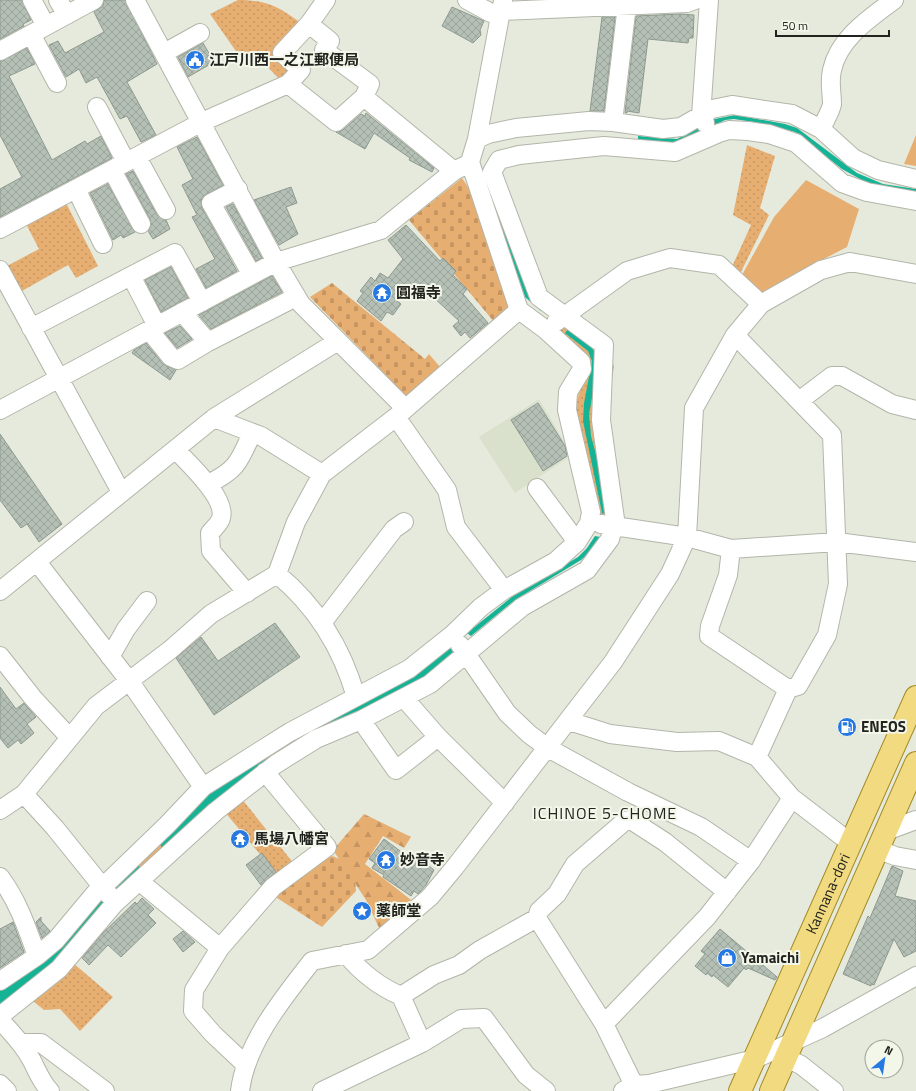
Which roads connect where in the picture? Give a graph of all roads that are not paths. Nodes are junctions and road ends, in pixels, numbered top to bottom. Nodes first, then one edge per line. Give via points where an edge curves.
1 (32, 0) edge
2 (94, 0) edge
3 (135, 0) edge
4 (326, 0) edge
5 (467, 0) edge
6 (695, 0) edge
7 (709, 0) edge
8 (894, 0) edge
9 (502, 5) edge
10 (627, 5) junction
11 (62, 7) edge
12 (309, 24) junction
13 (39, 30) junction
14 (200, 33) dead end
15 (0, 51) edge
16 (164, 52) junction
17 (57, 83) dead end
18 (288, 84) junction
19 (364, 97) junction
20 (97, 107) dead end
21 (202, 122) junction
22 (613, 122) junction
23 (707, 127) junction
24 (477, 139) junction
25 (823, 146) junction
26 (470, 162) junction
27 (125, 163) junction
28 (454, 171) junction
29 (916, 179) edge
30 (76, 189) junction
31 (238, 189) junction
32 (916, 201) edge
33 (166, 210) dead end
34 (141, 224) dead end
35 (0, 229) edge
36 (104, 244) dead end
37 (276, 262) junction
38 (0, 270) edge
39 (916, 274) edge
40 (252, 275) junction
41 (131, 276) junction
42 (296, 297) junction
43 (202, 302) junction
44 (761, 304) junction
45 (519, 310) junction
46 (182, 312) junction
47 (555, 323) junction
48 (31, 328) junction
49 (153, 328) junction
50 (735, 335) junction
51 (338, 341) junction
52 (208, 342) junction
53 (59, 378) junction
54 (799, 400) junction
55 (0, 410) edge
56 (916, 410) edge
57 (401, 412) junction
58 (214, 418) junction
59 (252, 433) junction
60 (176, 450) junction
61 (322, 474) junction
62 (208, 484) junction
63 (537, 488) dead end
64 (121, 492) junction
65 (404, 522) dead end
66 (605, 524) junction
67 (687, 537) junction
68 (577, 542) junction
69 (837, 542) junction
70 (731, 549) junction
71 (916, 552) edge
72 (37, 562) junction
73 (277, 574) junction
74 (504, 590) junction
75 (0, 591) edge
76 (246, 593) junction
77 (147, 601) dead end
78 (322, 623) junction
79 (453, 634) junction
80 (466, 655) junction
81 (0, 656) edge
82 (110, 657) junction
83 (130, 682) junction
84 (788, 689) junction
85 (356, 697) junction
86 (916, 697) edge
87 (404, 698) junction
88 (361, 720) junction
89 (569, 721) junction
90 (438, 737) junction
91 (70, 738) junction
92 (548, 748) junction
93 (757, 757) junction
94 (916, 763) edge
95 (265, 772) junction
96 (203, 787) junction
97 (24, 794) junction
98 (792, 798) junction
99 (505, 803) junction
100 (0, 810) edge
101 (916, 820) edge
102 (881, 840) junction
103 (852, 844) junction
104 (916, 860) edge
105 (751, 861) junction
106 (0, 877) edge
107 (139, 882) junction
108 (727, 892) junction
109 (109, 896) junction
110 (537, 918) junction
111 (220, 948) junction
112 (346, 954) junction
113 (37, 956) junction
114 (0, 981) edge
115 (912, 983) edge
116 (401, 996) junction
117 (0, 1016) edge
118 (0, 1020) edge
119 (604, 1024) junction
120 (21, 1043) junction
121 (422, 1043) junction
122 (789, 1050) junction
123 (755, 1059) junction
124 (243, 1077) edge
125 (0, 1084) edge
126 (640, 1088) edge
127 (7, 1091) edge
128 (50, 1091) edge
129 (105, 1091) edge
130 (255, 1091) edge
131 (322, 1091) edge
132 (546, 1091) edge
133 (740, 1091) edge
134 (771, 1091) edge
135 (834, 1091) edge

1 - 13 street
2 - 11 street
3 - 16 street
4 - 12 street
5 - 9 street via 491,13
6 - 10 street via 687,3
7 - 23 street
8 - 25 street via 852,34 839,52 832,68 829,87 832,105
9 - 10 street
9 - 24 street
10 - 22 street
11 - 13 street
12 - 18 street via 282,53 300,70
12 - 19 street via 330,41 324,50 370,84
13 - 15 street
13 - 17 street
14 - 16 street
16 - 21 street
18 - 19 street via 336,122
18 - 21 street
19 - 28 street
20 - 27 street
21 - 27 street
21 - 31 street
22 - 23 street via 663,129
22 - 24 street via 540,125 488,134
23 - 25 street via 770,134 796,143
23 - 25 street via 712,109 732,105 792,114
23 - 47 street via 675,152 604,146 519,155 499,160 492,172 539,297
24 - 26 street
25 - 29 street via 878,170
25 - 32 street via 842,183 867,192
26 - 28 street
26 - 45 street
27 - 30 street
27 - 33 street
27 - 34 street
28 - 37 street via 381,230
30 - 35 street
30 - 36 street
31 - 37 street
31 - 40 street via 211,203
37 - 40 street
37 - 42 street
38 - 48 street
39 - 44 street via 850,262 821,270
40 - 43 street
41 - 43 street via 175,253
41 - 48 street
41 - 49 street
42 - 51 street
42 - 52 street
43 - 46 street
44 - 47 street via 719,265 670,258 627,271
44 - 50 street
45 - 47 street
45 - 57 street
46 - 49 street
46 - 52 street
47 - 66 street via 581,362 582,369 568,392 567,410 591,512
47 - 66 street via 604,345 601,420
48 - 53 street
49 - 52 street via 171,357 178,360
49 - 53 street
50 - 54 street
50 - 67 street via 694,408
51 - 57 street
51 - 58 street
53 - 55 street
53 - 64 street
54 - 56 street via 832,376 842,376 892,404
54 - 69 street via 832,435
57 - 61 street
57 - 74 street via 447,490 456,527
58 - 59 street
58 - 60 street
59 - 61 street
59 - 62 street via 236,467
60 - 62 street
60 - 64 street
61 - 73 street via 296,522
62 - 76 street via 222,509 221,518 210,532 212,551
63 - 68 street
64 - 72 street
65 - 78 street via 394,530
66 - 67 street
66 - 68 street
66 - 80 street via 610,539 587,570 522,607
67 - 70 street
67 - 89 street via 670,574 638,624
68 - 74 street via 556,560
69 - 70 street
69 - 71 street
69 - 84 street via 838,584 827,635 798,686
70 - 84 street via 728,575 710,626 709,636
72 - 75 street
72 - 82 street
73 - 76 street
73 - 78 street via 291,586
74 - 79 street via 481,607
76 - 83 street via 211,614
77 - 82 street via 126,629
78 - 85 street via 348,670
79 - 80 street
79 - 85 street via 409,669
80 - 87 street via 430,684
80 - 92 street via 507,713
81 - 91 street via 33,698
82 - 83 street
83 - 91 street via 96,706
83 - 96 street
84 - 93 street
85 - 96 street via 290,732
86 - 103 main road, Kannana-dori
87 - 88 street
87 - 90 street
88 - 90 street via 396,770
88 - 95 street via 316,739
89 - 92 street
89 - 93 street via 610,734 677,742 719,741
90 - 99 street
91 - 97 street
92 - 99 street
92 - 105 street via 628,792 701,827
93 - 98 street
94 - 102 main road, Kannana-dori
95 - 107 street via 218,809
95 - 111 street via 327,847 273,887
96 - 109 street via 168,825 110,880
97 - 100 street
97 - 109 street via 55,828
98 - 103 street
98 - 105 street
99 - 112 street via 430,897 368,950
101 - 102 street
102 - 104 street via 895,856
102 - 122 main road, Kannana-dori
103 - 123 main road, Kannana-dori
105 - 108 street
106 - 113 street via 12,894
107 - 109 street
107 - 111 street
108 - 110 street via 665,842 631,820 625,821 575,864 557,894 539,911
108 - 119 street via 707,917
109 - 113 street
109 - 117 street via 60,969
110 - 116 street
110 - 119 street
111 - 124 street via 194,990 193,1011 213,1034
112 - 116 street via 357,967
112 - 124 street via 312,961 283,998
113 - 114 street
115 - 122 street via 822,1028
116 - 121 street
118 - 120 street
119 - 126 street
120 - 128 street
120 - 129 street via 41,1044
121 - 131 street
121 - 132 street via 461,1019 484,1018 526,1075
122 - 123 street
122 - 134 main road, Kannana-dori
122 - 135 street via 801,1065
123 - 126 street
123 - 133 main road, Kannana-dori
124 - 130 street
125 - 127 street

